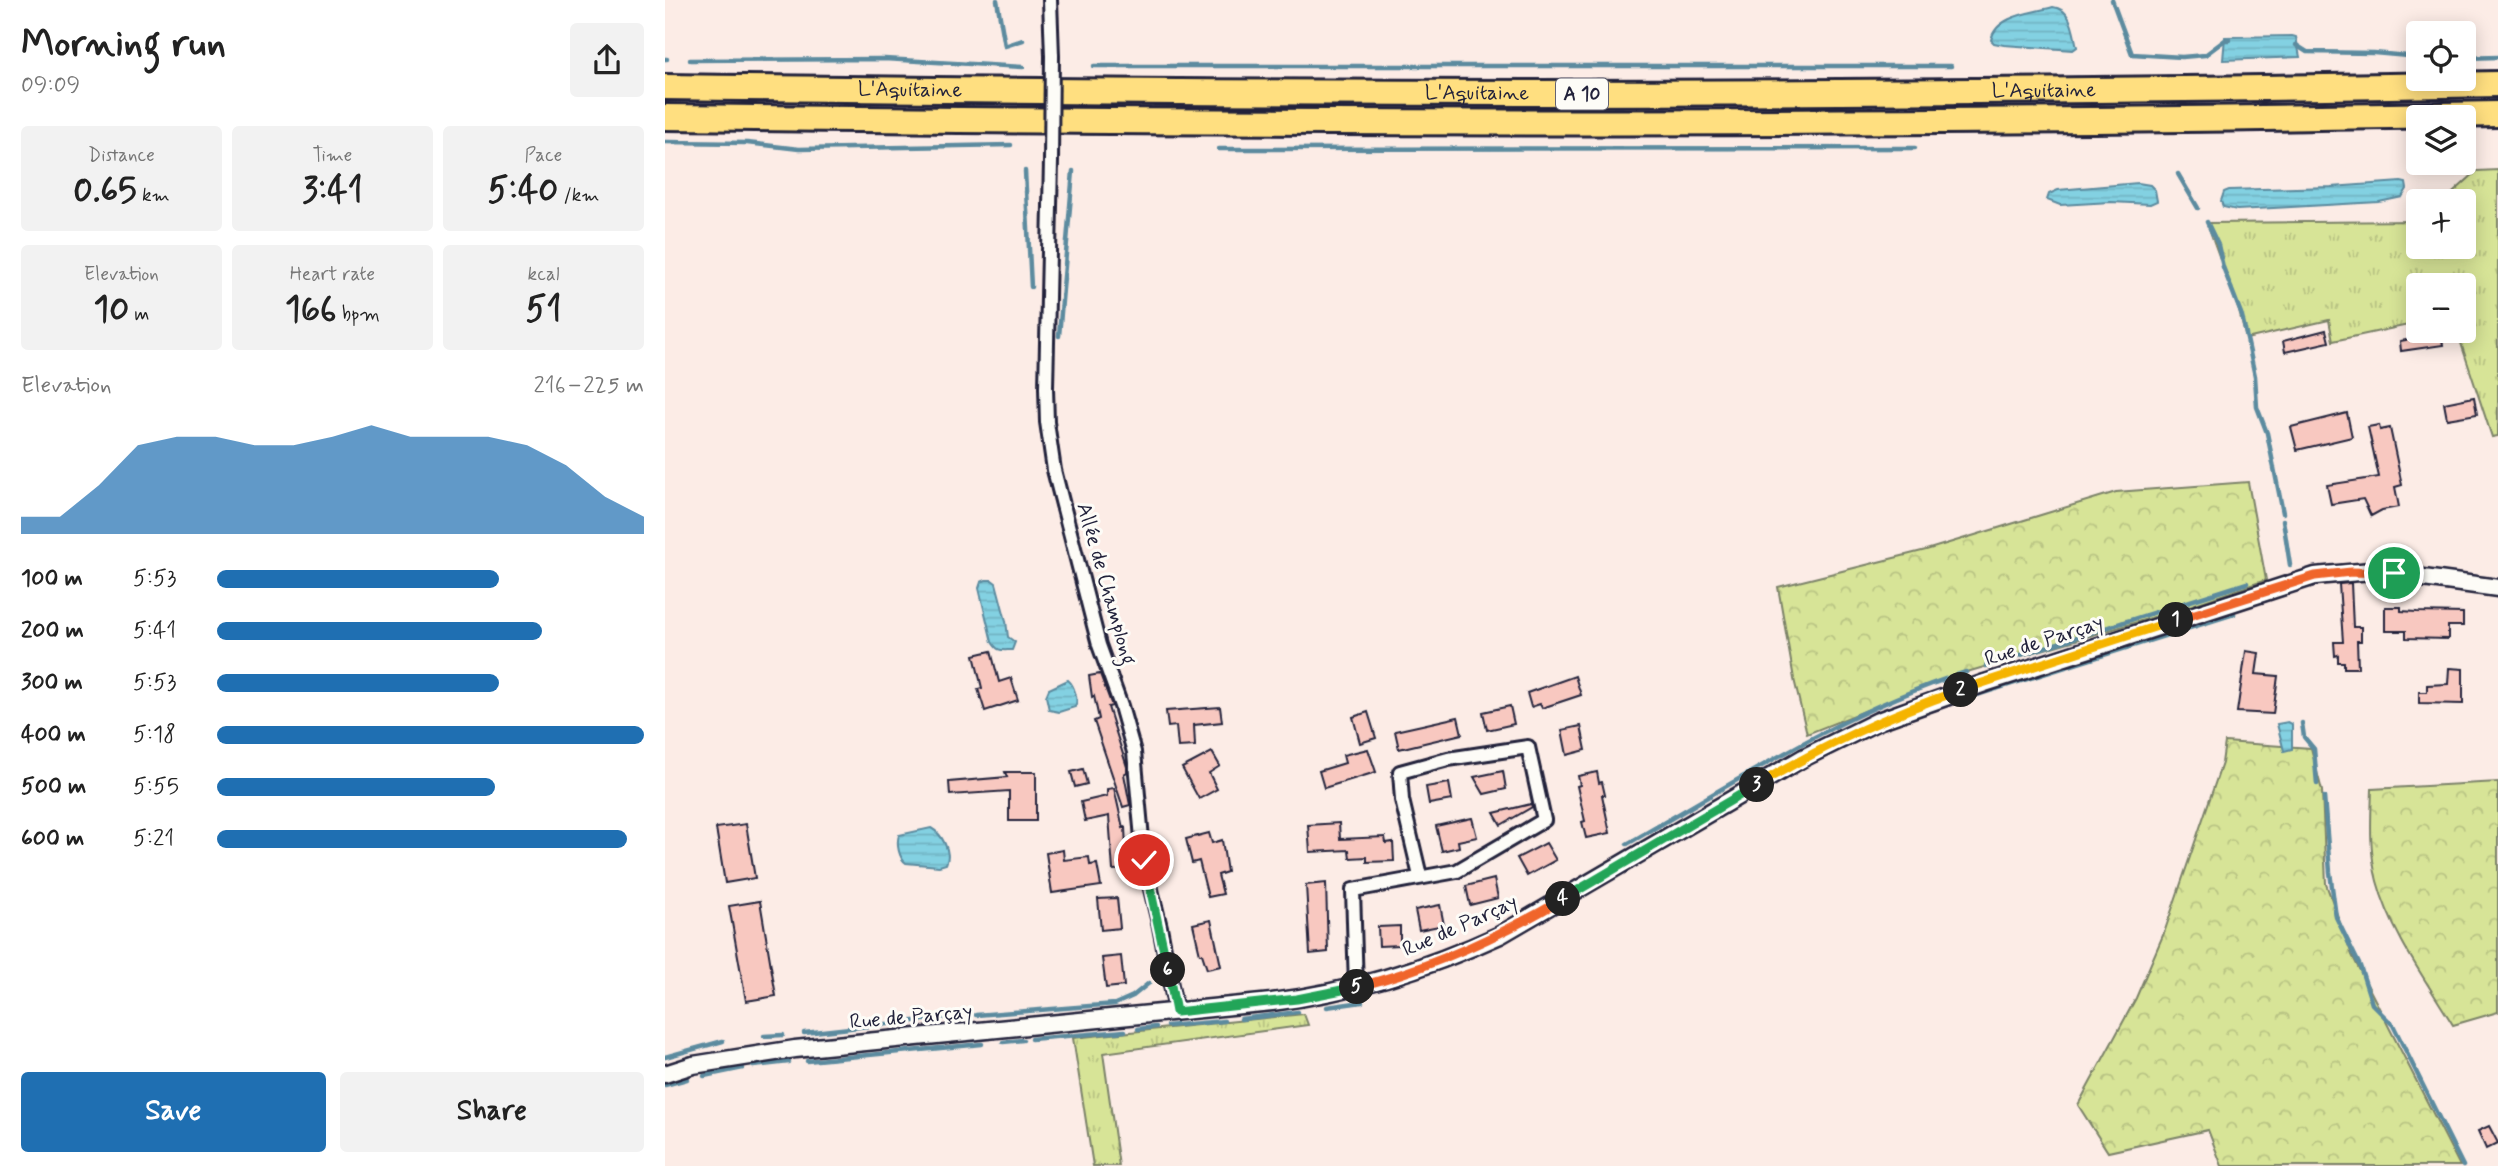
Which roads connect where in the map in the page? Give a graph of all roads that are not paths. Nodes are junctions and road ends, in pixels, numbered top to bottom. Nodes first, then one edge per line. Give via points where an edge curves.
1 (1050, 0) edge
2 (2498, 84) edge
3 (665, 87) edge
4 (2498, 114) edge
5 (665, 117) edge
6 (2498, 588) edge
7 (1420, 876) junction
8 (1356, 987) junction
9 (1176, 1012) junction
10 (665, 1074) edge

1 - 9 street, Allée de Champlong, bridge via 1045,388 1050,444 1099,645 1134,752 1144,860
2 - 3 highway, L'Aquitaine / A 10 via 1587,94
4 - 5 highway, L'Aquitaine / A 10 via 1600,124
6 - 8 street, Rue de Parçay via 2371,572 2330,573 1922,703 1803,758 1500,935 1436,963
7 - 7 street via 1457,871 1544,820 1528,747 1448,759 1401,772 1402,800
7 - 8 street via 1353,890
8 - 9 street, Rue de Parçay via 1297,999
9 - 10 street, Rue de Parçay via 795,1049 693,1065

